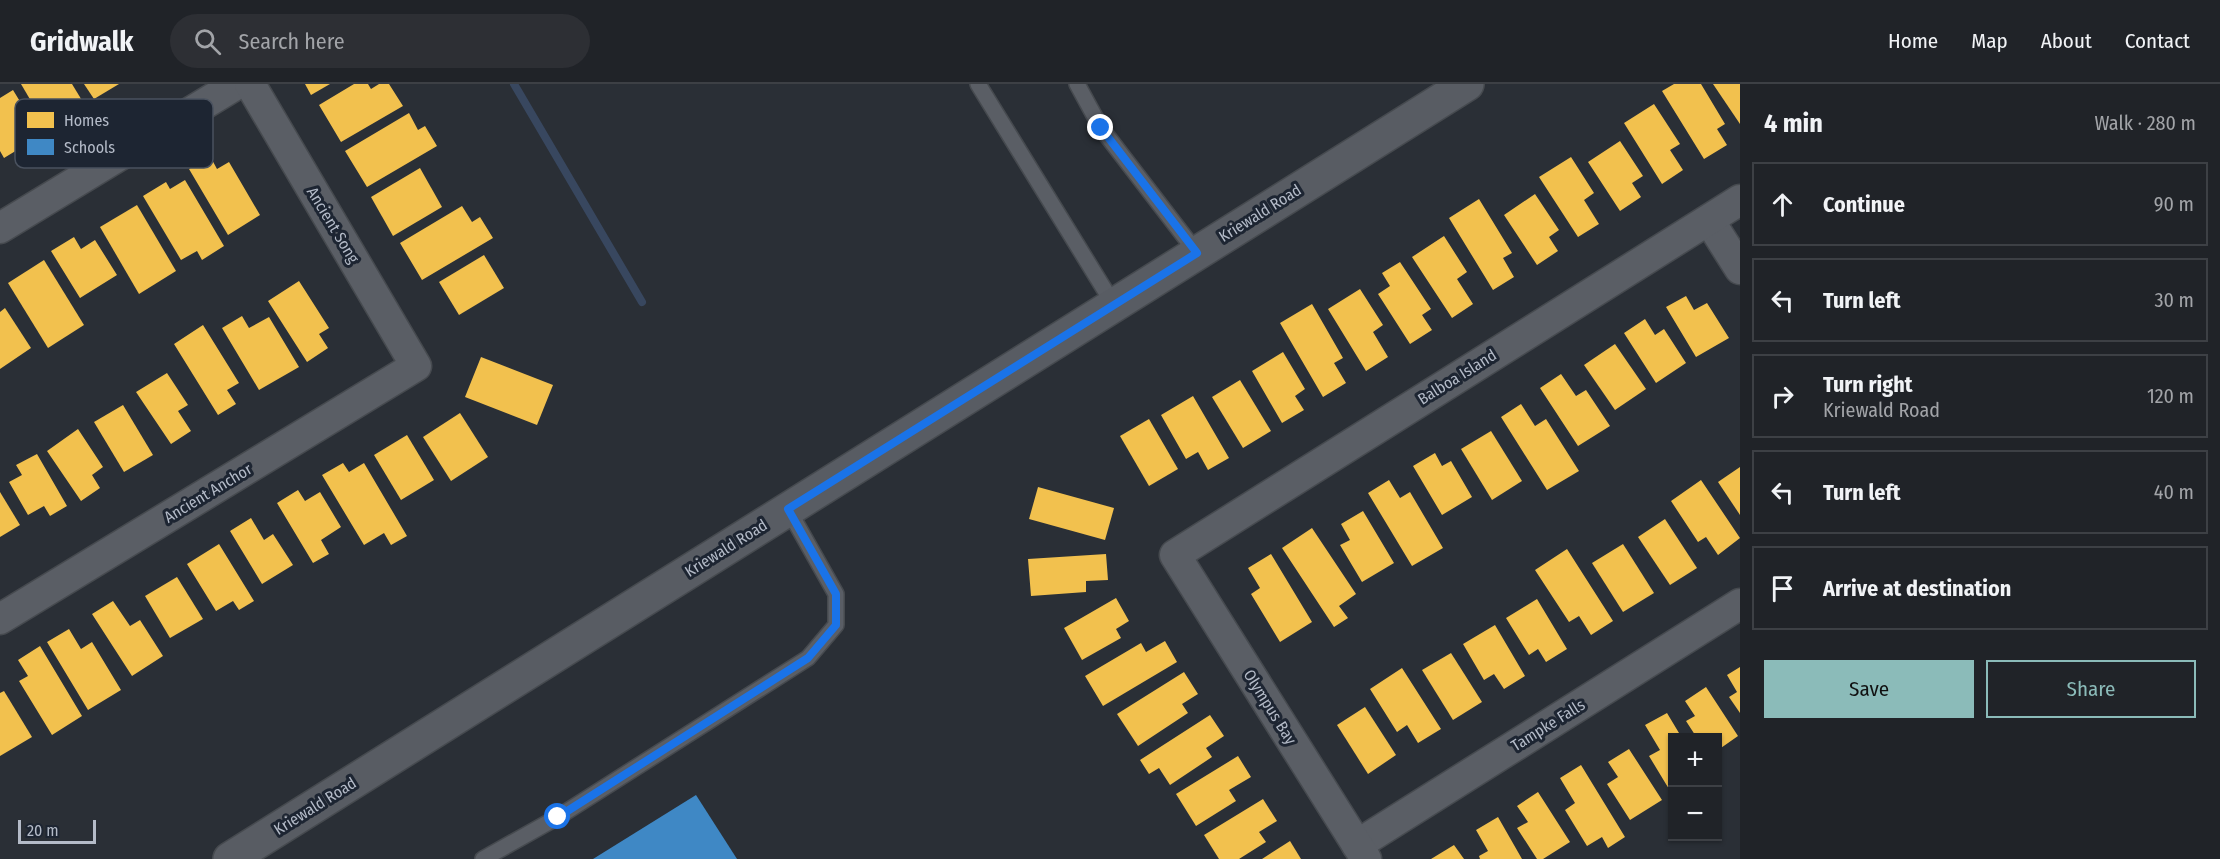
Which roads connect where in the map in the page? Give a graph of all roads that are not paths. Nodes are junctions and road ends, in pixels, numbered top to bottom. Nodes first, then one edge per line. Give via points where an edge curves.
1 (237, 84) edge
2 (250, 84) edge
3 (978, 84) edge
4 (1077, 84) edge
5 (1467, 84) edge
6 (212, 99) edge
7 (99, 168) edge
8 (1740, 200) edge
9 (1709, 219) junction
10 (0, 228) edge
11 (1197, 253) junction
12 (1740, 269) edge
13 (1114, 305) junction
14 (416, 366) joint
15 (788, 509) junction
16 (1175, 555) joint
17 (1740, 604) edge
18 (0, 619) edge
19 (1361, 852) edge
20 (230, 859) edge
21 (483, 859) edge

1 - 6 street
2 - 14 street, Ancient Song
3 - 13 lane
4 - 11 lane via 1101,128
5 - 11 street, Kriewald Road
7 - 10 street
8 - 9 street, Balboa Island
9 - 12 street
9 - 16 street, Balboa Island
11 - 13 street, Kriewald Road
13 - 15 street, Kriewald Road
14 - 18 street, Ancient Anchor
15 - 20 street, Kriewald Road
15 - 21 lane via 836,594 836,625 808,658 558,817
16 - 19 street, Olympus Bay
17 - 19 street, Tampke Falls

